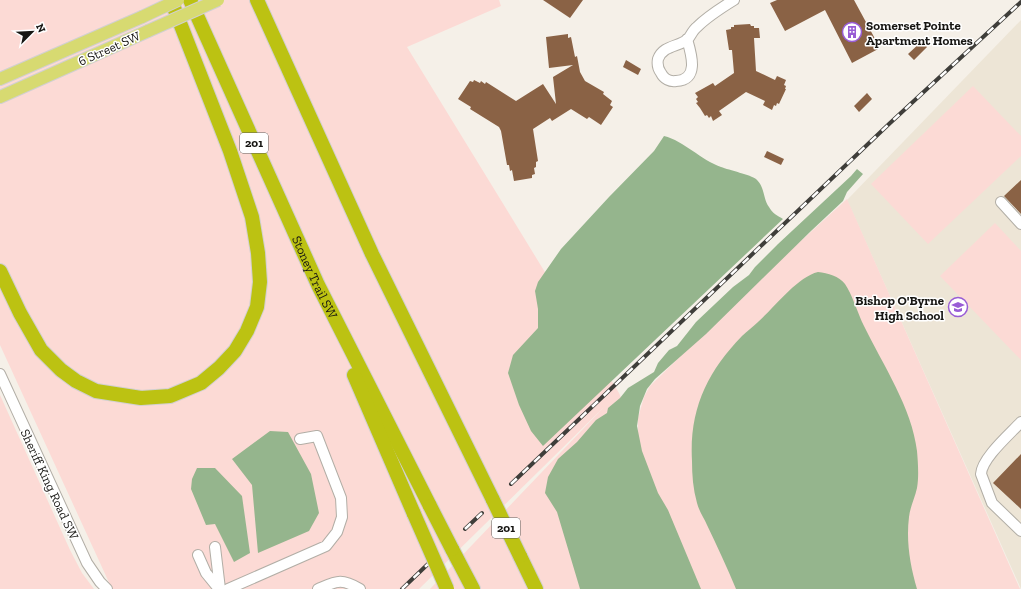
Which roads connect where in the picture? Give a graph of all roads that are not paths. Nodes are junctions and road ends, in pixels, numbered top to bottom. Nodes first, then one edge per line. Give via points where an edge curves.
1 (171, 0) edge
2 (178, 0) edge
3 (190, 0) edge
4 (218, 0) edge
5 (257, 0) edge
6 (734, 0) edge
7 (687, 39) dead end
8 (0, 79) edge
9 (0, 97) edge
10 (1001, 202) dead end
11 (1021, 224) edge
12 (0, 271) edge
13 (318, 285) junction
14 (0, 374) edge
15 (1021, 422) edge
16 (300, 439) dead end
17 (1021, 531) edge
18 (215, 547) dead end
19 (198, 555) dead end
20 (107, 589) edge
21 (220, 589) edge
22 (228, 589) edge
23 (318, 589) edge
24 (360, 589) edge
25 (447, 589) edge
26 (473, 589) edge
27 (536, 589) edge

1 - 12 highway via 230,151 252,217 260,282 257,307 248,331 219,368 201,382 170,396 141,398 96,391 62,370 41,350
2 - 8 main road, 6 Street SW, bridge
3 - 13 highway, Stoney Trail SW / 201
4 - 9 main road, 6 Street SW, bridge
5 - 27 highway, 201, bridge via 372,254
6 - 7 street via 705,19
10 - 11 street
13 - 25 highway, bridge via 377,430
13 - 26 highway, Stoney Trail SW / 201, bridge
14 - 20 street, Sheriff King Road SW via 87,563
15 - 17 street via 985,460 981,469 992,503
16 - 22 street via 317,436 341,498 342,517 337,532 326,546
18 - 21 street
19 - 21 street via 206,573
23 - 24 street via 341,581

